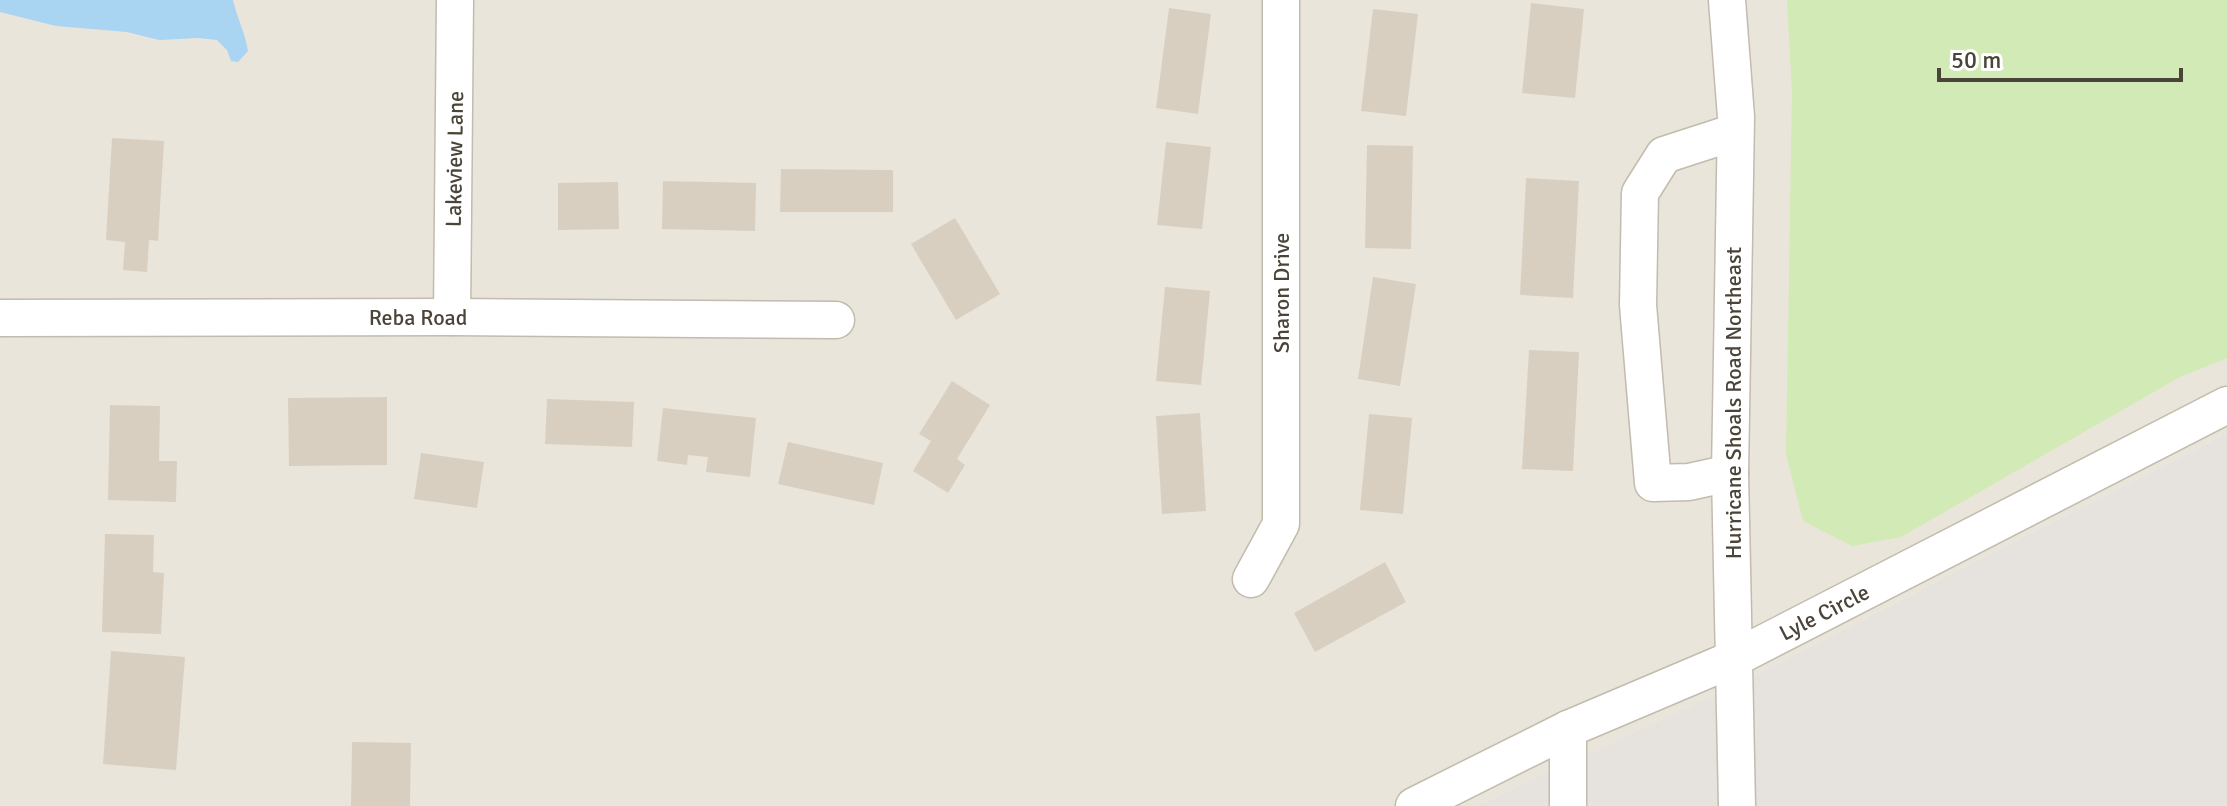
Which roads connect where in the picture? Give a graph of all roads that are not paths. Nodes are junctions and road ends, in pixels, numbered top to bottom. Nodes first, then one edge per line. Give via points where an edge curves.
1 (455, 0) edge
2 (1281, 0) edge
3 (1727, 0) edge
4 (1735, 132) junction
5 (452, 317) junction
6 (0, 318) edge
7 (836, 320) dead end
8 (2227, 405) edge
9 (1730, 473) junction
10 (1251, 579) dead end
11 (1733, 659) junction
12 (1568, 729) junction
13 (1414, 806) edge
14 (1568, 806) edge
15 (1737, 806) edge

1 - 5 street, Lakeview Lane
2 - 10 street, Sharon Drive via 1281,524
3 - 4 street, Hurricane Shoals Road Northeast
4 - 9 street, Hurricane Shoals Road Northeast
4 - 9 street via 1664,155 1640,193 1638,305 1653,483
5 - 6 street, Reba Road
5 - 7 street, Reba Road
8 - 11 street, Lyle Circle
9 - 11 street, Hurricane Shoals Road Northeast
11 - 12 street, Lyle Circle
11 - 15 street, Hurricane Shoals Road Northeast
12 - 13 street, Lyle Circle
12 - 14 street

